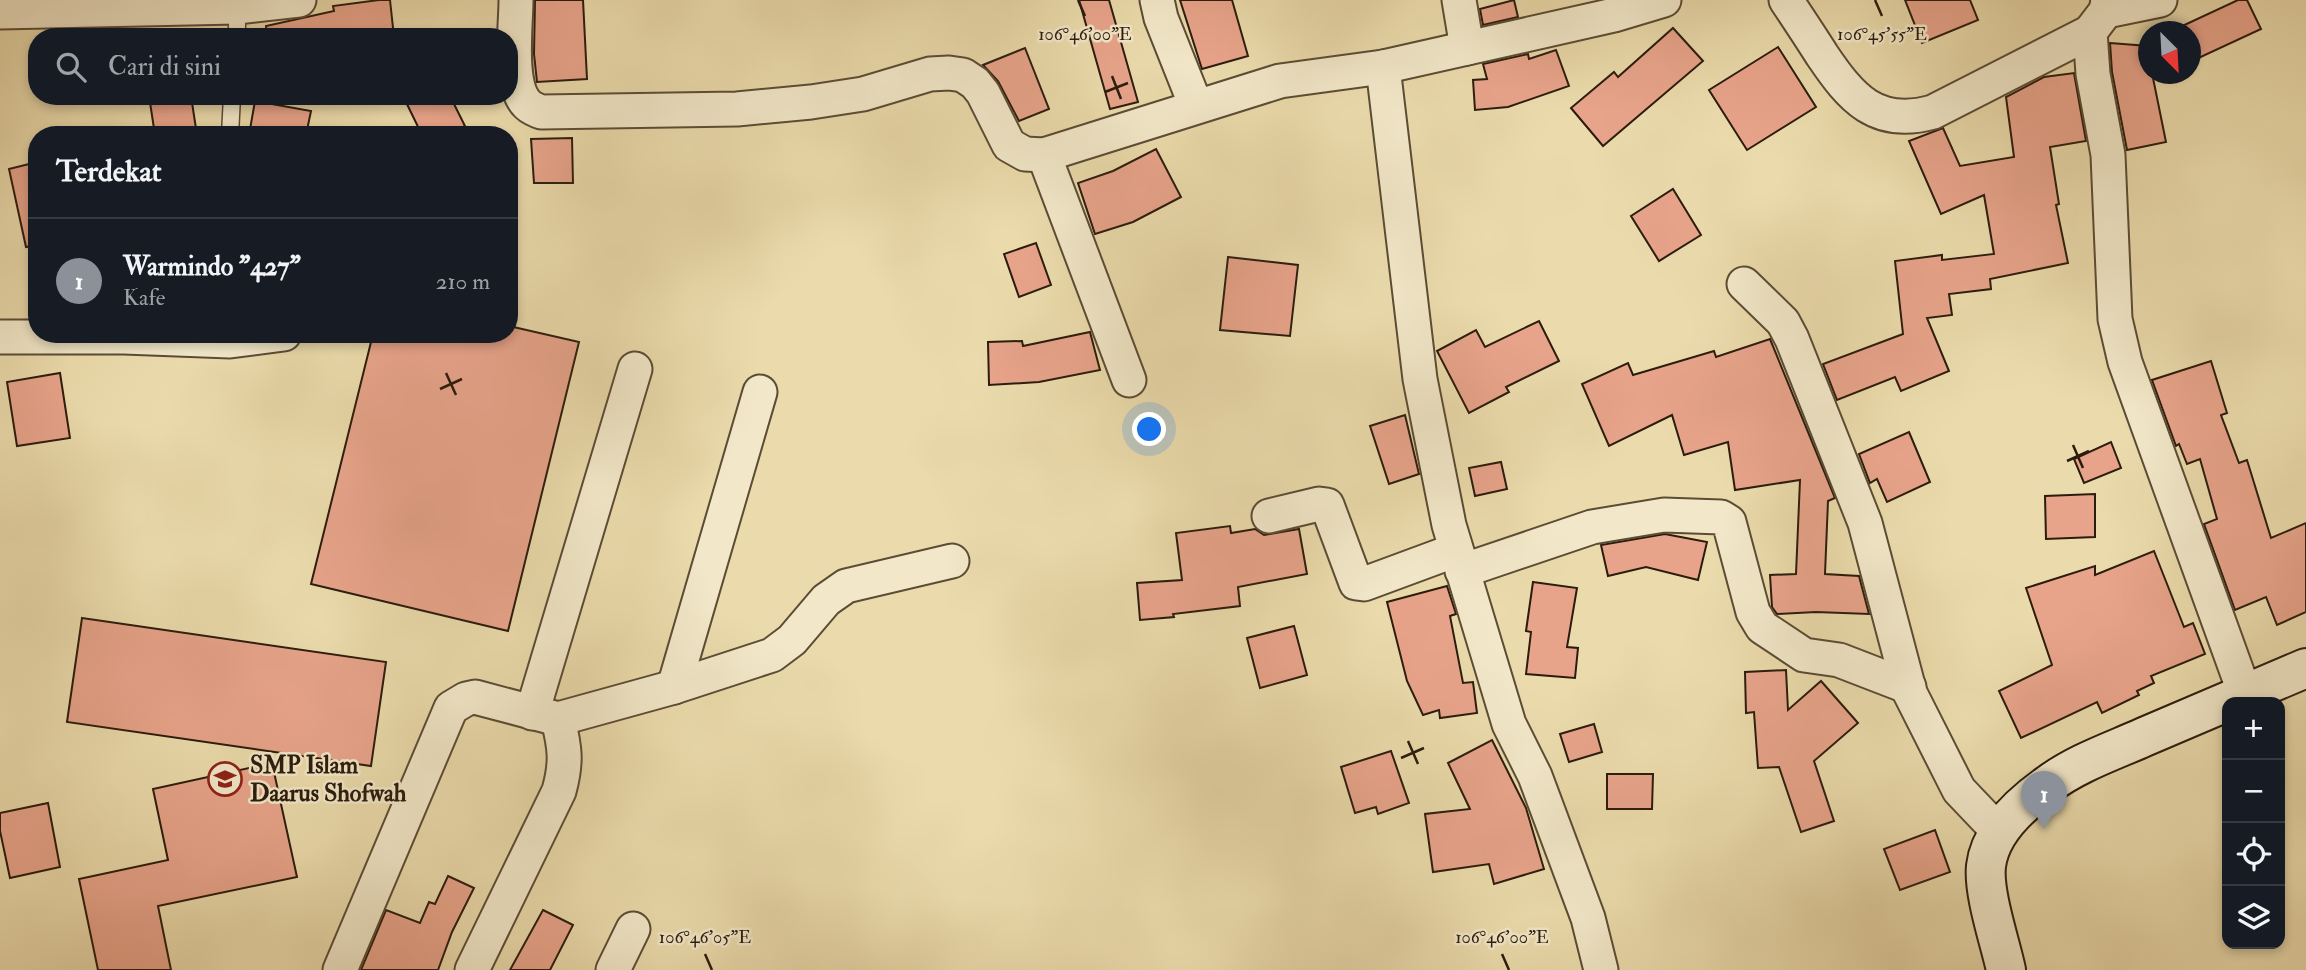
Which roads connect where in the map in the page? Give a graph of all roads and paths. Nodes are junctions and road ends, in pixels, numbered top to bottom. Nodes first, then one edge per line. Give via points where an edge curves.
1 (299, 0) edge
2 (516, 0) edge
3 (1157, 0) edge
4 (1459, 0) edge
5 (1664, 0) edge
6 (1786, 0) edge
7 (2160, 0) edge
8 (0, 12) edge
9 (2101, 14) edge
10 (237, 22) edge
11 (516, 28) edge
12 (1467, 48) junction
13 (1383, 67) junction
14 (518, 85) edge
15 (232, 105) edge
16 (1196, 106) junction
17 (230, 126) edge
18 (1044, 155) junction
19 (1744, 284) dead end
20 (0, 337) edge
21 (28, 337) edge
22 (635, 369) dead end
23 (1129, 380) dead end
24 (761, 392) dead end
25 (1269, 516) dead end
26 (1459, 560) junction
27 (952, 561) dead end
28 (2306, 668) edge
29 (674, 687) junction
30 (1909, 687) junction
31 (2245, 694) junction
32 (545, 716) junction
33 (1999, 832) junction
34 (633, 929) dead end
35 (340, 970) edge
36 (472, 970) edge
37 (613, 970) edge
38 (1601, 970) edge
39 (2006, 970) edge

1 - 10 street
2 - 11 street
3 - 16 street
4 - 12 street
5 - 12 street
6 - 9 street via 1855,97 1871,109 1897,118 1944,107
7 - 9 street
8 - 10 street
9 - 31 street via 2093,74 2108,155 2115,319 2129,375
12 - 13 street
13 - 16 street via 1280,81
13 - 26 street via 1420,379
14 - 18 street via 527,104 541,113 811,102 863,94 930,74 963,75 983,93 1009,145 1025,154
15 - 17 lane
16 - 18 street
18 - 23 street
19 - 30 street via 1783,322 1792,339 1865,523
20 - 21 street
22 - 32 street
24 - 29 street
25 - 26 street via 1327,505 1356,583
26 - 30 street via 1592,527 1664,515 1721,517 1729,522 1753,612 1762,627 1804,655 1839,660
26 - 38 street via 1509,724 1540,789 1588,918
27 - 29 street via 846,586 772,655
28 - 31 street
29 - 32 street
30 - 33 street via 1959,790
31 - 33 street via 2049,783
32 - 35 street via 475,697 450,708
32 - 36 street via 565,749 559,790
33 - 39 street via 1986,867 1987,887
34 - 37 street

